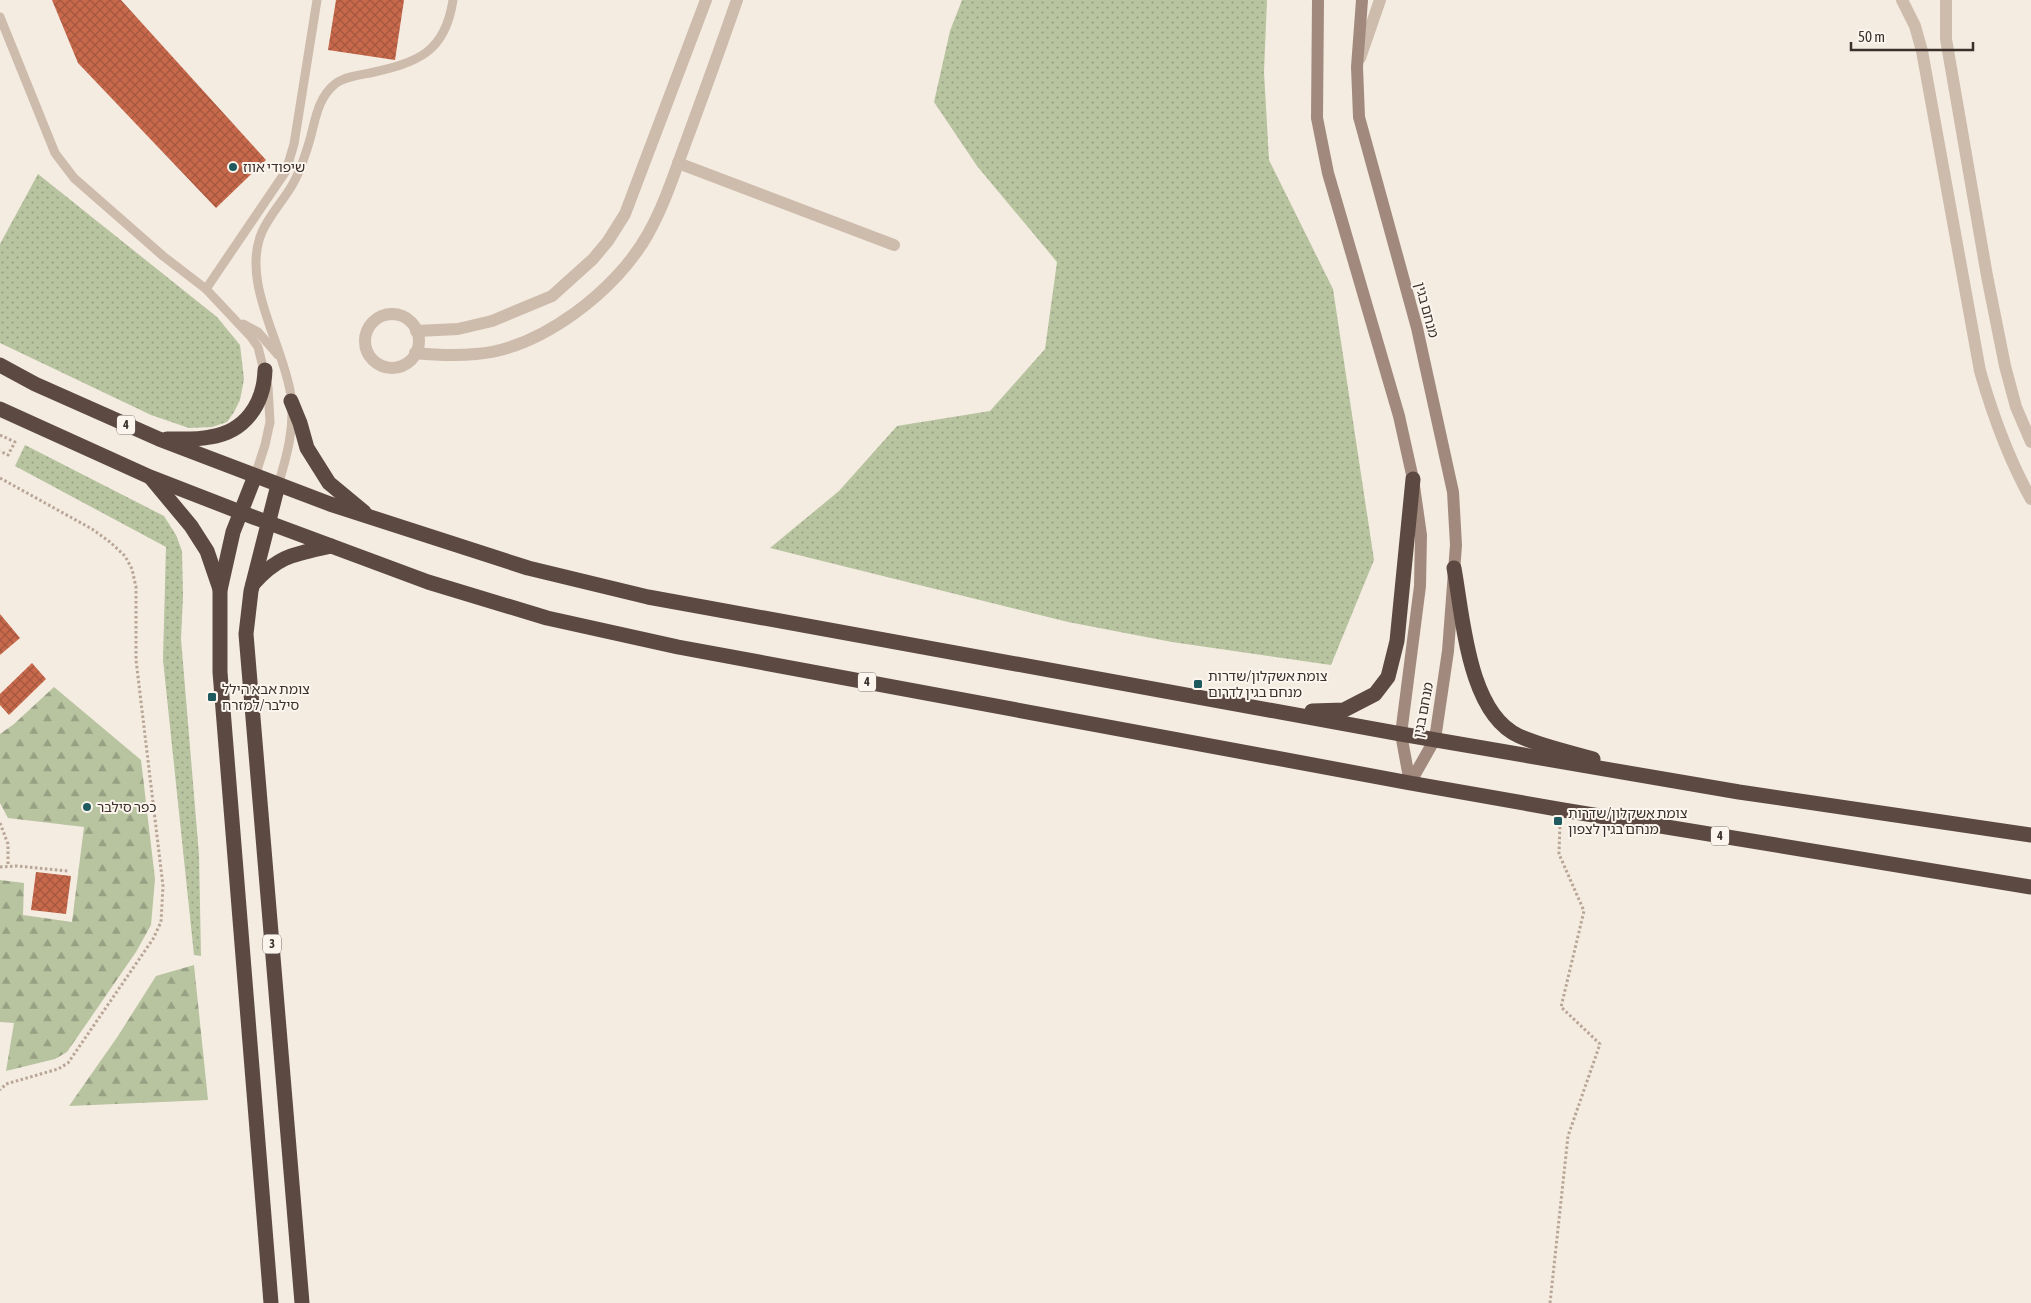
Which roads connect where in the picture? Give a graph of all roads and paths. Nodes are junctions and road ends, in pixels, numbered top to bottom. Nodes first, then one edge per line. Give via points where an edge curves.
1 (317, 0) edge
2 (453, 0) edge
3 (706, 0) edge
4 (737, 0) edge
5 (1318, 0) edge
6 (1362, 0) edge
7 (1380, 0) edge
8 (1902, 0) edge
9 (1946, 0) edge
10 (0, 17) edge
11 (1357, 68) junction
12 (678, 163) junction
13 (894, 245) dead end
14 (206, 289) junction
15 (234, 320) junction
16 (416, 331) junction
17 (415, 353) junction
18 (282, 359) junction
19 (0, 365) edge
20 (265, 370) junction
21 (291, 401) junction
22 (0, 409) edge
23 (0, 435) edge
24 (159, 439) junction
25 (2031, 442) edge
26 (0, 451) edge
27 (255, 476) junction
28 (150, 477) junction
29 (0, 478) edge
30 (1413, 479) junction
31 (278, 485) junction
32 (2031, 499) edge
33 (240, 512) junction
34 (368, 516) junction
35 (268, 523) junction
36 (332, 546) junction
37 (1454, 568) junction
38 (252, 585) junction
39 (220, 590) junction
40 (1285, 712) junction
41 (1401, 734) junction
42 (1435, 739) junction
43 (1651, 777) junction
44 (1410, 783) junction
45 (1563, 810) junction
46 (0, 823) edge
47 (2031, 835) edge
48 (8, 866) junction
49 (0, 867) edge
50 (68, 871) dead end
51 (2031, 887) edge
52 (0, 1090) edge
53 (267, 1260) junction
54 (259, 1303) edge
55 (271, 1303) edge
56 (302, 1303) edge
57 (1550, 1303) edge

1 - 14 lane via 294,144 286,171
2 - 18 lane via 447,27 435,45 421,56 403,65 350,77 335,84 320,102 307,149 292,185 262,232 256,255 257,281
3 - 16 street via 625,214 593,259 552,296 520,311 458,329
4 - 12 street
5 - 30 main road, מנחם בגין via 1317,118 1328,173 1399,416
6 - 11 main road, מנחם בגין
7 - 11 street
8 - 32 street via 1922,50 1980,371 1993,416 2017,475
9 - 25 street via 1946,39 1987,276 2005,366 2016,407
10 - 14 lane via 55,153 74,178
11 - 37 main road, מנחם בגין via 1359,117 1417,328 1453,492
12 - 13 street
12 - 17 street via 648,236 623,269 588,304 556,326 502,349 478,354
14 - 15 lane
15 - 18 lane via 258,332
15 - 20 lane via 258,347
16 - 17 street via 418,345
16 - 17 street via 406,318 386,314 369,326 365,336 365,347 370,357 387,368 407,363
18 - 21 lane
19 - 24 highway, 4
20 - 24 highway via 262,392 253,413 236,428 211,438
20 - 27 lane via 270,422
21 - 31 lane via 292,428
21 - 34 highway via 307,448 329,483
22 - 28 highway, 4
23 - 26 path via 15,442 8,455
24 - 27 highway, 4
27 - 31 highway, 4
27 - 33 highway
28 - 33 highway, 4
28 - 39 highway via 207,550
29 - 52 path via 92,529 125,556 132,569 136,587 136,660 163,886 161,922 153,940 68,1063 12,1082
30 - 40 highway via 1397,641 1388,677 1376,694 1344,710
30 - 41 main road, מנחם בגין via 1421,535 1420,586
31 - 34 highway, 4
31 - 35 highway, 3
33 - 35 highway, 4
33 - 39 highway
34 - 40 highway, 4 via 528,568 648,597
35 - 36 highway, 4
35 - 38 highway, 3
36 - 38 highway via 292,555 268,568
36 - 44 highway, 4 via 428,582 548,618 669,645
37 - 42 main road, מנחם בגין via 1448,651
37 - 43 highway via 1470,656 1482,698 1497,720 1519,736
38 - 56 highway, 3 via 246,634
39 - 53 highway via 220,672
40 - 41 highway, 4
41 - 42 highway, 4
41 - 44 main road, מנחם בגין
42 - 43 highway, 4
42 - 44 main road, מנחם בגין
43 - 47 highway, 4
44 - 45 highway, 4
45 - 51 highway, 4
45 - 57 path via 1558,831 1559,854 1584,911 1561,1006 1600,1044 1568,1136
46 - 48 path via 8,844
48 - 49 path
48 - 50 path
53 - 54 highway
53 - 55 highway

